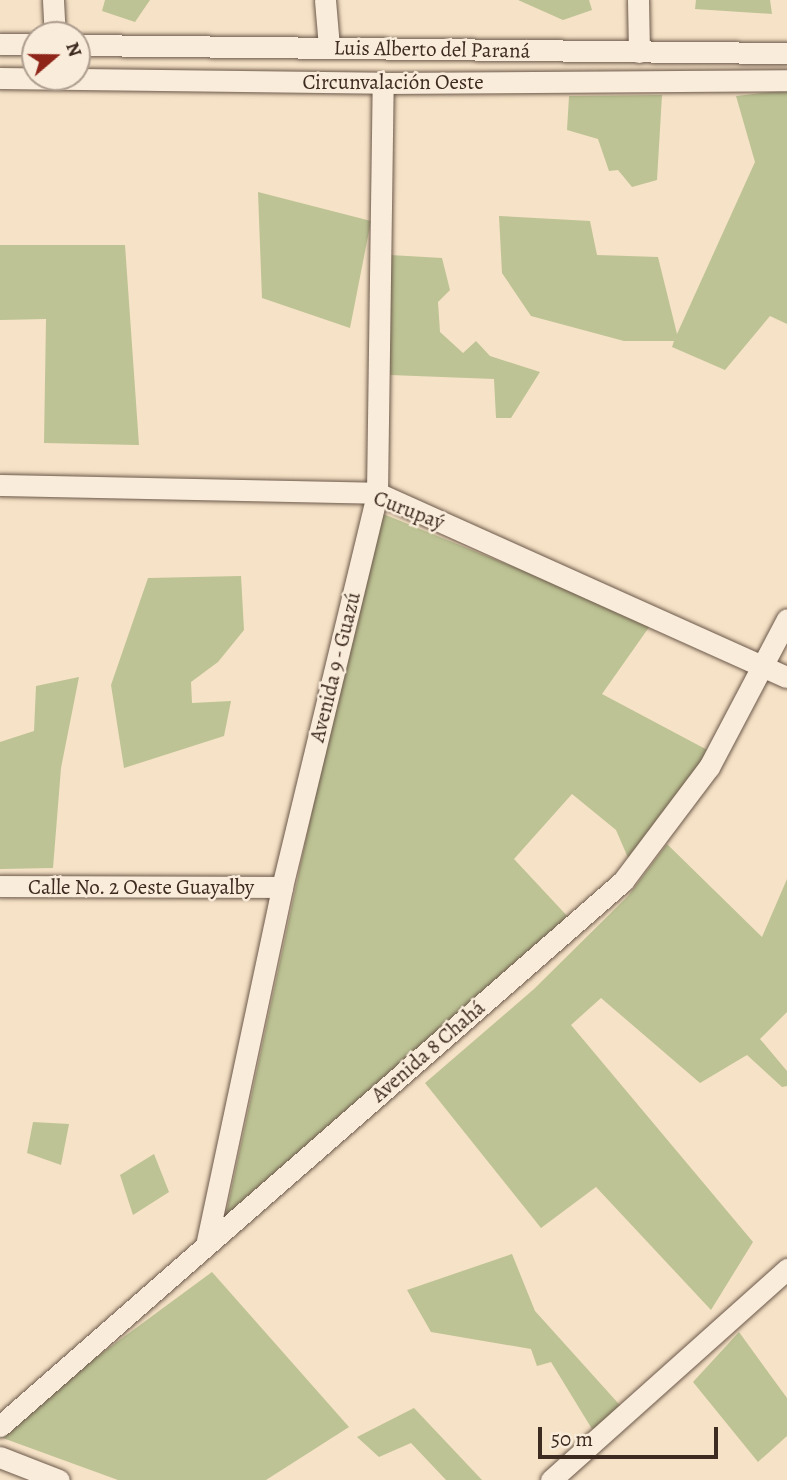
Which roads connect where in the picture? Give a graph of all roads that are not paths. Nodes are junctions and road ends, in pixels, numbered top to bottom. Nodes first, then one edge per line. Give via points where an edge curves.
1 (53, 0) edge
2 (325, 0) edge
3 (638, 0) edge
4 (54, 21) edge
5 (0, 44) edge
6 (21, 44) edge
7 (91, 45) edge
8 (328, 47) junction
9 (639, 52) junction
10 (787, 53) edge
11 (0, 78) edge
12 (787, 80) edge
13 (383, 83) junction
14 (0, 485) edge
15 (377, 493) junction
16 (787, 619) edge
17 (765, 667) junction
18 (787, 677) edge
19 (0, 886) edge
20 (282, 887) junction
21 (207, 1241) junction
22 (787, 1269) edge
23 (0, 1426) edge
24 (0, 1458) edge
25 (59, 1480) edge
26 (551, 1480) edge

1 - 4 street
2 - 8 street
3 - 9 street
5 - 6 street
7 - 8 street, Luis Alberto del Paraná
8 - 9 street, Luis Alberto del Paraná
9 - 10 street, Luis Alberto del Paraná
11 - 13 street, Circunvalación Oeste
12 - 13 street, Circunvalación Oeste
13 - 15 street, Avenida 9 - Guazú
14 - 15 street, Curupa´y
15 - 17 street, Curupa´y
15 - 20 street, Avenida 9 - Guazú
16 - 17 street, Avenida 8 Chahá
17 - 18 street, Curupa´y
17 - 21 street, Avenida 8 Chahá via 709,767 623,881
19 - 20 street, Calle No. 2 Oeste Guayalby
20 - 21 street, Avenida 9 - Guazú
21 - 23 street, Avenida 8 Chahá
22 - 26 street
24 - 25 street

